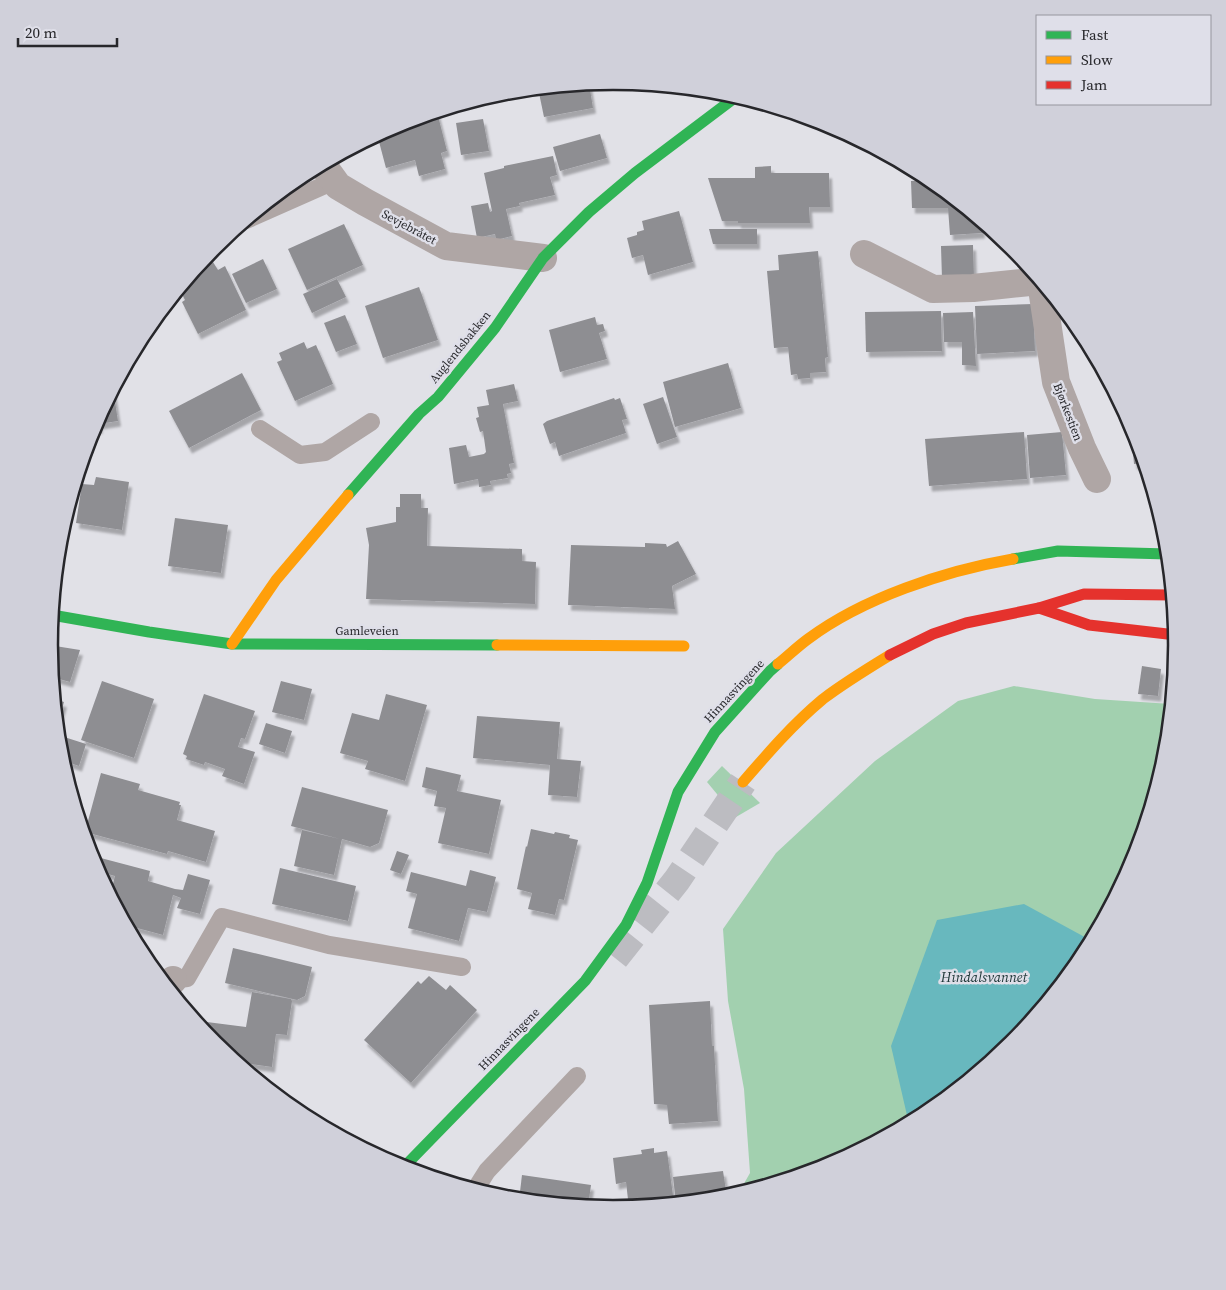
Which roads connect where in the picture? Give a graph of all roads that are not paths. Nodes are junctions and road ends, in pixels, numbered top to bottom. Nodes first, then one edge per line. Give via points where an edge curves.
1 (729, 102) edge
2 (328, 172) edge
3 (282, 199) edge
4 (864, 254) dead end
5 (543, 258) junction
6 (1033, 282) edge
7 (1043, 293) edge
8 (371, 422) dead end
9 (260, 429) dead end
10 (1097, 479) dead end
11 (1161, 554) edge
12 (1166, 595) edge
13 (1039, 608) junction
14 (59, 616) edge
15 (1168, 634) edge
16 (232, 644) junction
17 (684, 646) dead end
18 (743, 782) tunnel mouth
19 (462, 967) dead end
20 (172, 983) edge
21 (577, 1076) dead end
22 (409, 1162) edge
23 (479, 1184) edge

1 - 5 street, Auglendsbakken via 635,173 589,212
2 - 3 lane
2 - 5 street, Sevjebråtet via 338,186 446,246
4 - 6 street, Bjørkestien via 933,288
5 - 16 street, Auglendsbakken via 495,328 276,580
7 - 10 street, Bjørkestien via 1056,382
8 - 9 lane via 324,452 300,455
11 - 22 street, Hinnasvingene via 1058,551 983,564 916,584 851,612 808,639 770,671 715,732 678,792 647,883 626,925 585,981
12 - 13 street via 1084,594
13 - 15 street via 1089,625
13 - 18 street via 966,623 933,634 867,669 802,716
14 - 16 street, Gamleveien
16 - 17 street, Gamleveien
19 - 20 lane via 329,945 222,917 187,978
21 - 23 lane

